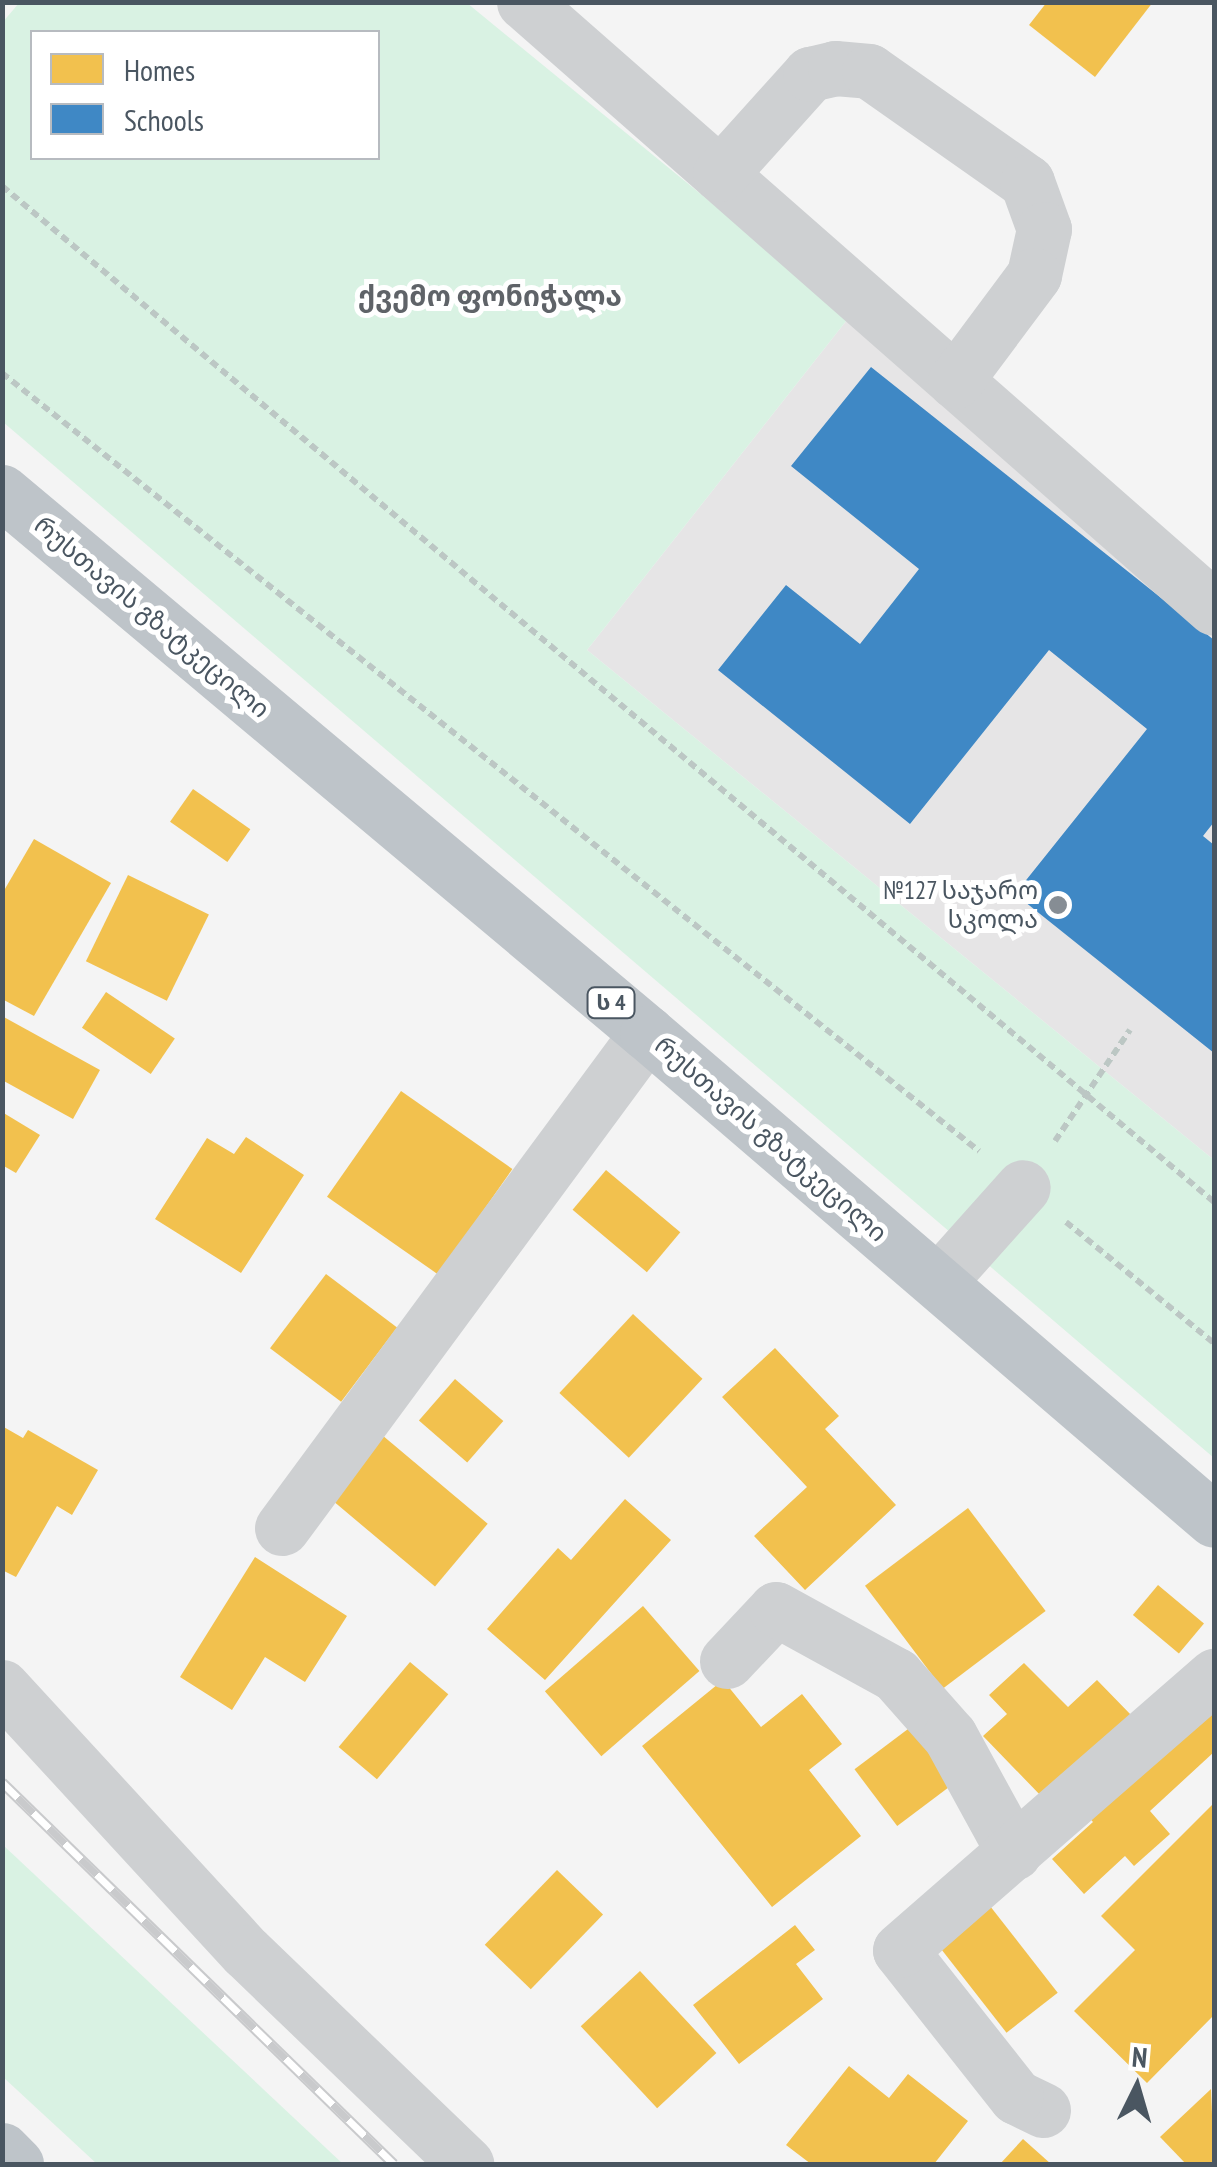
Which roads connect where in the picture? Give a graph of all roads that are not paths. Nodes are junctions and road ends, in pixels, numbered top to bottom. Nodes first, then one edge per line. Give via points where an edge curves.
1 (524, 2) edge
2 (720, 174) junction
3 (955, 381) junction
4 (2, 492) edge
5 (1214, 608) edge
6 (648, 1033) junction
7 (1023, 1187) road end
8 (938, 1282) junction
9 (1214, 1520) edge
10 (282, 1528) dead end
11 (726, 1661) dead end
12 (1214, 1676) edge
13 (2, 1688) edge
14 (1014, 1852) junction
15 (1042, 2110) dead end
16 (2, 2150) edge
17 (16, 2164) edge
18 (466, 2164) edge

1 - 2 street
2 - 3 street
2 - 3 street via 810,74 834,68 869,70 1027,182 1044,229 1034,275
3 - 5 street
4 - 6 highway, რუსთავის გზატკეცილი / ს 4
6 - 8 highway, რუსთავის გზატკეცილი / ს 4
6 - 10 street
7 - 8 street
8 - 9 highway, რუსთავის გზატკეცილი / ს 4
11 - 14 street via 776,1609 896,1675 950,1736
12 - 14 street
13 - 18 street via 246,1952
14 - 15 street via 900,1950 1016,2097
16 - 17 highway

